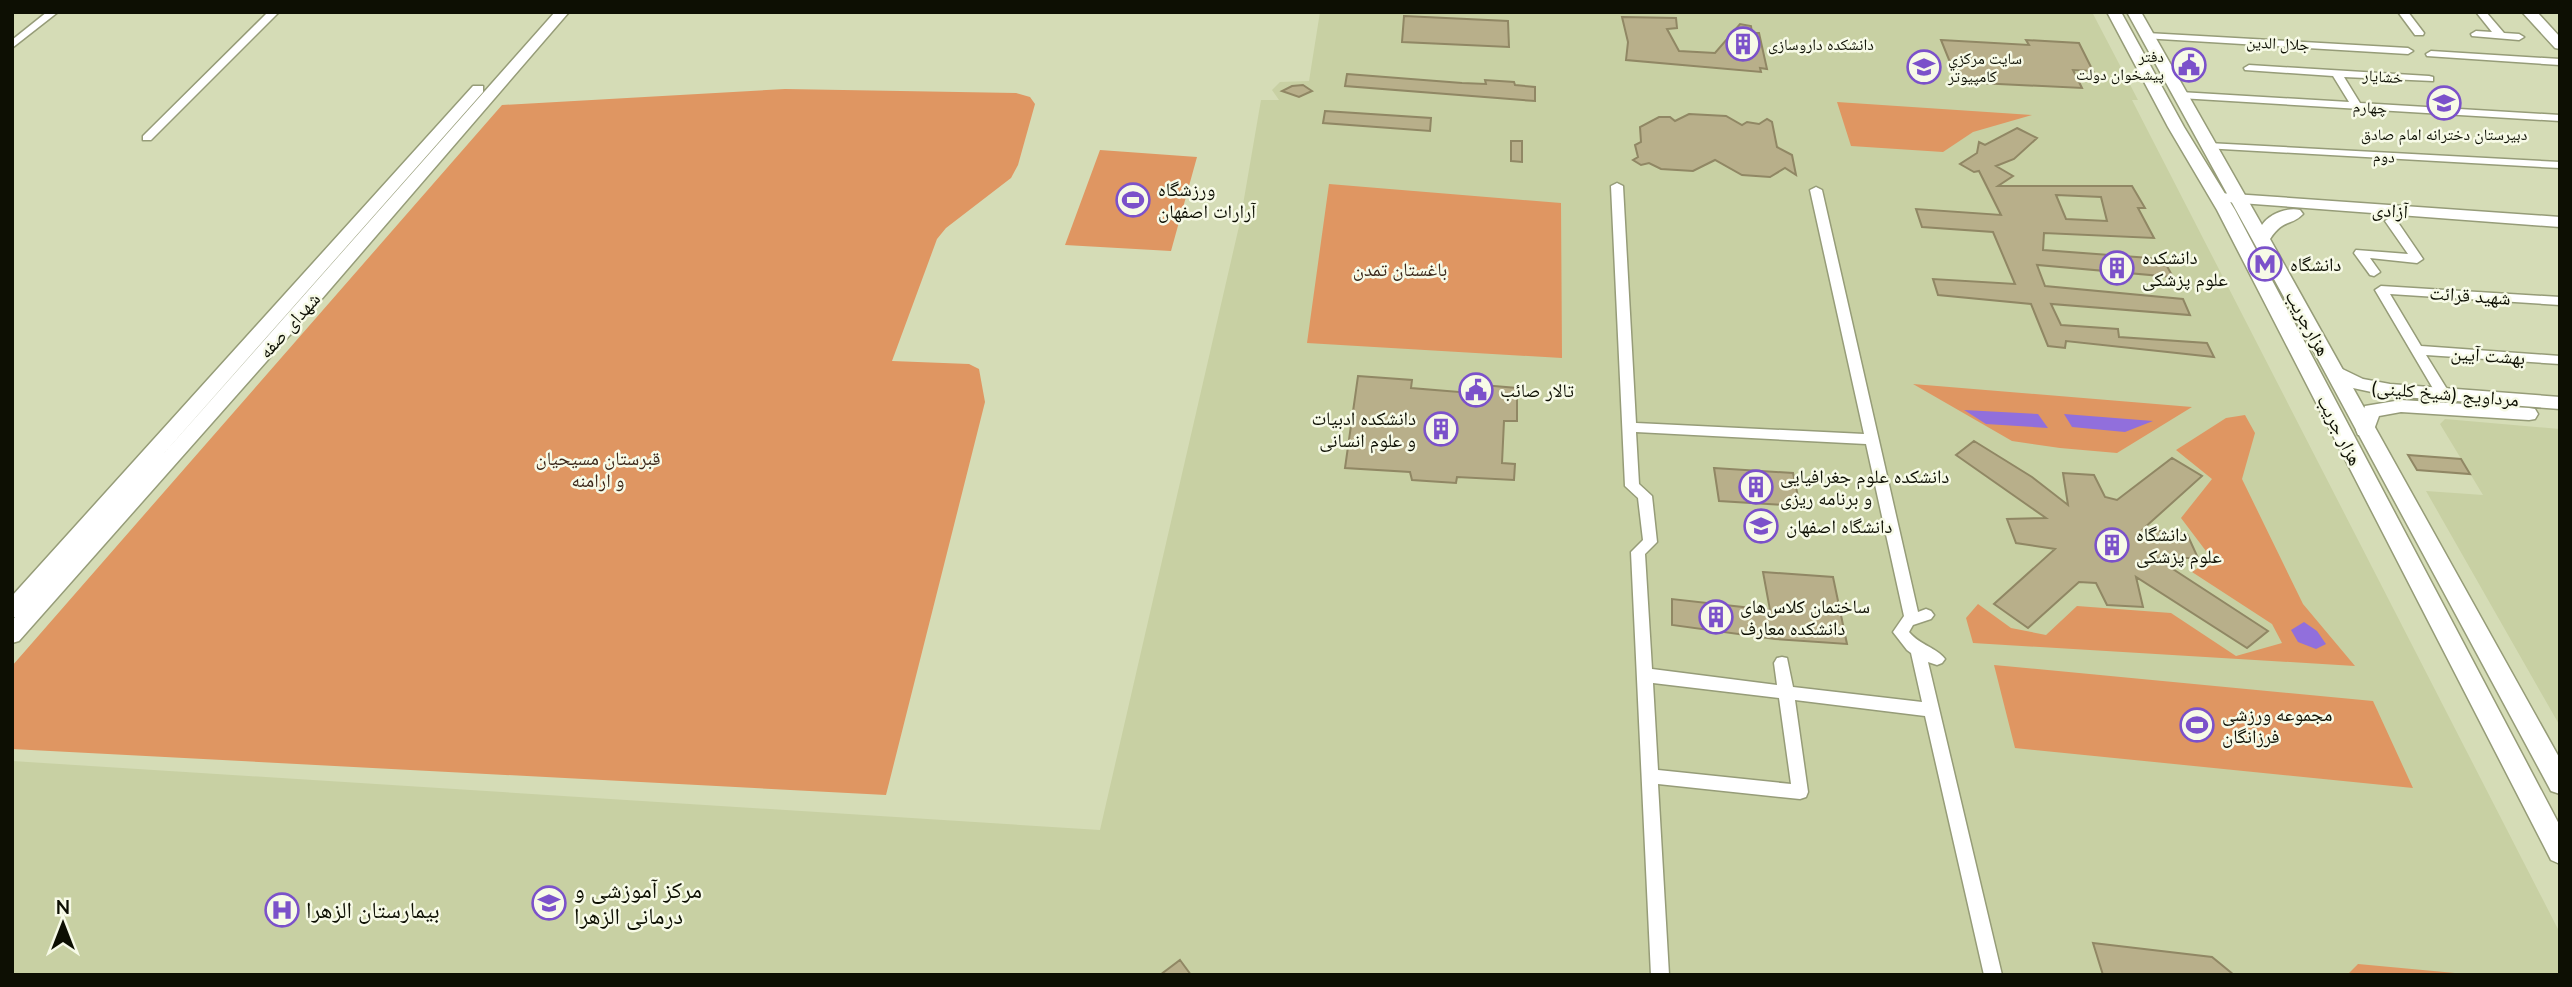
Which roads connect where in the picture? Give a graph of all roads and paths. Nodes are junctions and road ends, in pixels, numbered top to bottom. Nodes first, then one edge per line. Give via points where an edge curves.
1 (52, 12) edge
2 (274, 12) edge
3 (547, 12) edge
4 (562, 12) edge
5 (2115, 12) edge
6 (2134, 12) edge
7 (2403, 12) edge
8 (2481, 12) edge
9 (2529, 12) edge
10 (2538, 12) edge
11 (2419, 33) dead end
12 (2476, 34) dead end
13 (2500, 35) junction
14 (2147, 36) junction
15 (2519, 37) dead end
16 (2560, 37) edge
17 (12, 45) edge
18 (2560, 46) edge
19 (2408, 51) dead end
20 (2431, 54) dead end
21 (2560, 62) edge
22 (2249, 68) dead end
23 (2336, 73) junction
24 (2429, 79) dead end
25 (2180, 95) junction
26 (2357, 106) junction
27 (2560, 118) edge
28 (147, 138) dead end
29 (2208, 146) junction
30 (2560, 165) edge
31 (1617, 186) dead end
32 (1816, 190) dead end
33 (2233, 205) junction
34 (2294, 214) junction
35 (2391, 221) junction
36 (2560, 222) edge
37 (2535, 225) junction
38 (2560, 232) edge
39 (344, 239) junction
40 (2262, 239) junction
41 (363, 240) junction
42 (2374, 272) dead end
43 (2559, 302) edge
44 (2416, 349) junction
45 (2560, 360) edge
46 (2333, 371) junction
47 (2442, 394) junction
48 (2560, 403) edge
49 (2560, 415) edge
50 (1629, 427) junction
51 (2365, 430) junction
52 (1871, 439) junction
53 (12, 610) edge
54 (12, 635) edge
55 (1918, 650) junction
56 (1937, 659) dead end
57 (1782, 663) dead end
58 (1644, 675) junction
59 (1786, 692) junction
60 (1932, 710) junction
61 (1650, 776) junction
62 (2560, 783) edge
63 (2560, 852) edge
64 (1660, 975) edge
65 (1993, 975) edge

1 - 17 street
2 - 28 street
3 - 39 main road, شهدای صفه
4 - 41 main road, شهدای صفه
5 - 33 main road, هزار جریب via 2176,127
6 - 14 main road, هزارجریب
7 - 11 street
8 - 13 street
9 - 18 main road
10 - 16 main road
12 - 13 street
13 - 15 street
14 - 19 street, جلال الدین
14 - 25 main road, هزارجریب
20 - 21 street
22 - 23 street, خشایار
23 - 24 street, خشایار
23 - 26 street, خشایار
25 - 26 street, چهارم
25 - 29 main road, هزارجریب
26 - 27 street, چهارم
29 - 30 street, دوم
29 - 33 main road, هزارجریب
31 - 50 street
32 - 52 street
33 - 34 main road, آزادی
33 - 37 main road, آزادی
33 - 40 main road, هزارجریب
33 - 63 main road, هزار جریب
34 - 35 main road, آزادی
34 - 40 main road via 2273,221
35 - 37 main road, آزادی
35 - 42 street via 2417,259 2361,253
36 - 37 main road, آزادی
37 - 38 main road, آزادی
39 - 41 main road
39 - 53 main road, شهدای صفه
40 - 46 main road, هزارجریب
41 - 54 main road, شهدای صفه
43 - 44 street, شهید قرائت via 2381,290
44 - 45 street, بهشت آیین
44 - 47 street
46 - 47 main road, مرداویج (شیخ کلینی) via 2359,384
46 - 51 main road, هزارجریب
47 - 48 main road, مرداویج (شیخ کلینی)
49 - 51 main road, مرداویج (شیخ کلینی) via 2401,407 2371,411
50 - 52 street
50 - 58 street via 1632,486 1645,496 1650,542 1637,552
51 - 62 main road, هزارجریب
52 - 55 street via 1919,617 1902,626 1901,632
55 - 56 street
55 - 60 street
57 - 59 street
58 - 59 street
58 - 61 street
59 - 60 street
59 - 61 street via 1800,792
60 - 65 street
61 - 64 street

